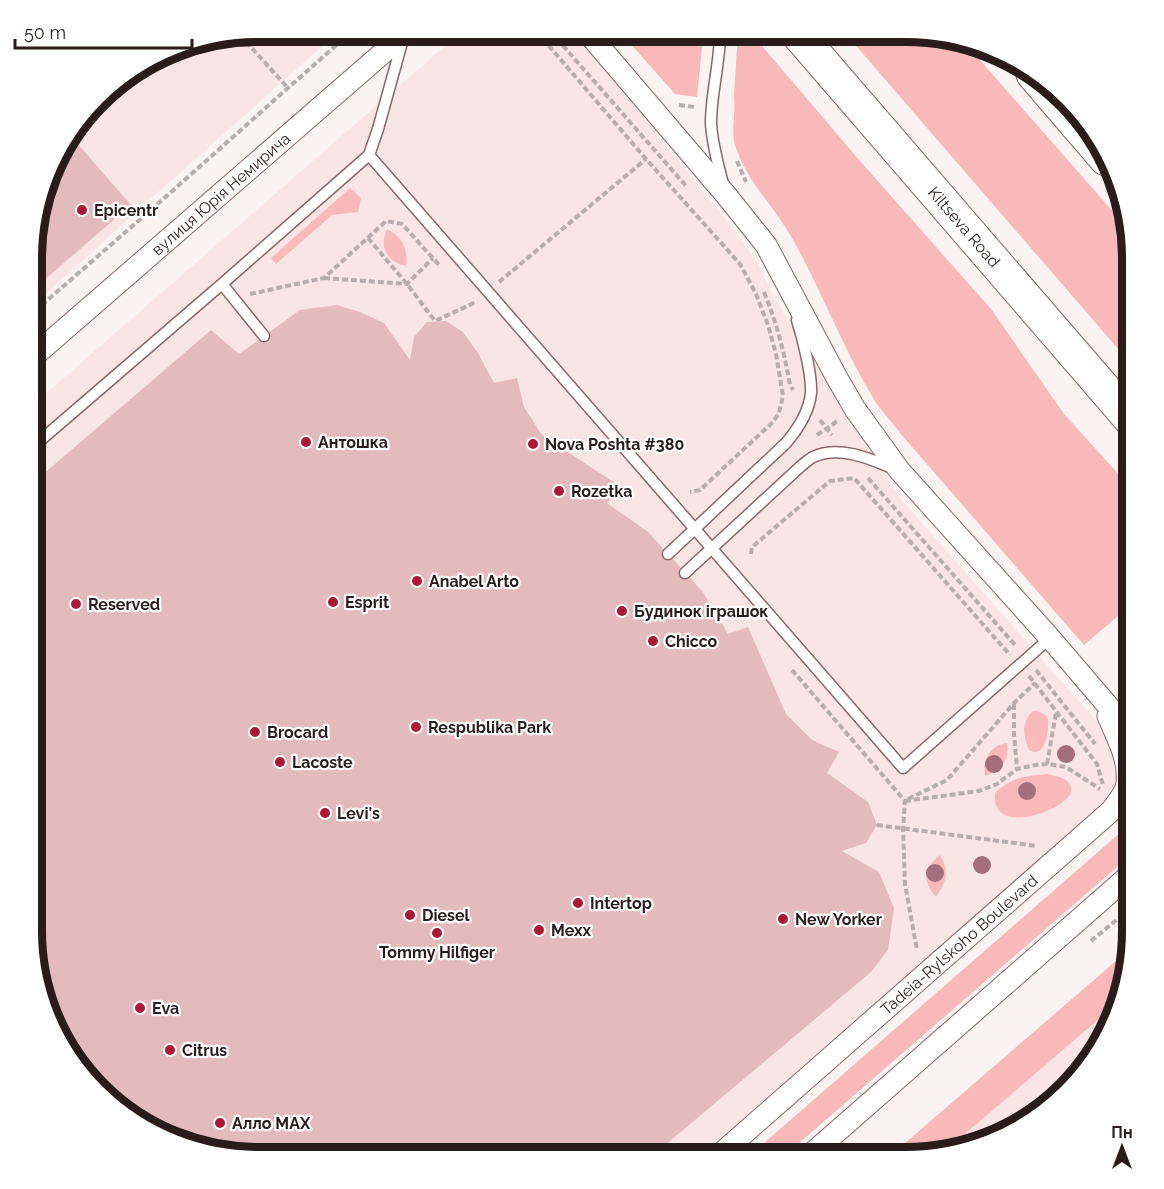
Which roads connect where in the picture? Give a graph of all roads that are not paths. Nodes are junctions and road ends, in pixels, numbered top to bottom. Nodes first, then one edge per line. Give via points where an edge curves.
1 (396, 42) edge
2 (403, 42) edge
3 (596, 42) edge
4 (720, 42) edge
5 (805, 42) edge
6 (369, 155) junction
7 (726, 195) junction
8 (786, 283) junction
9 (222, 284) junction
10 (264, 336) dead end
11 (42, 350) edge
12 (1122, 409) edge
13 (42, 439) edge
14 (898, 471) junction
15 (695, 529) junction
16 (712, 548) junction
17 (668, 554) dead end
18 (685, 573) dead end
19 (1050, 638) junction
20 (1100, 698) junction
21 (1122, 723) edge
22 (1122, 750) edge
23 (1122, 794) edge
24 (1122, 882) edge
25 (728, 1147) edge
26 (819, 1147) edge

1 - 11 street, вулиця Юрія Немирича
2 - 6 lane
3 - 7 street
4 - 7 lane via 711,124
5 - 12 highway, Kiltseva Road
6 - 9 lane
6 - 15 lane
7 - 8 street via 766,245
8 - 14 street via 855,409
8 - 15 lane via 808,366 808,406 786,443
9 - 10 lane
9 - 13 lane
14 - 16 lane via 878,461 847,454 832,452 814,457
14 - 19 street
15 - 16 lane
15 - 17 lane
16 - 18 lane
16 - 19 lane via 903,768
19 - 20 street
20 - 21 street
20 - 22 street, Tadeia-Rylskoho Boulevard
23 - 25 street, Tadeia-Rylskoho Boulevard via 1111,812
24 - 26 street

